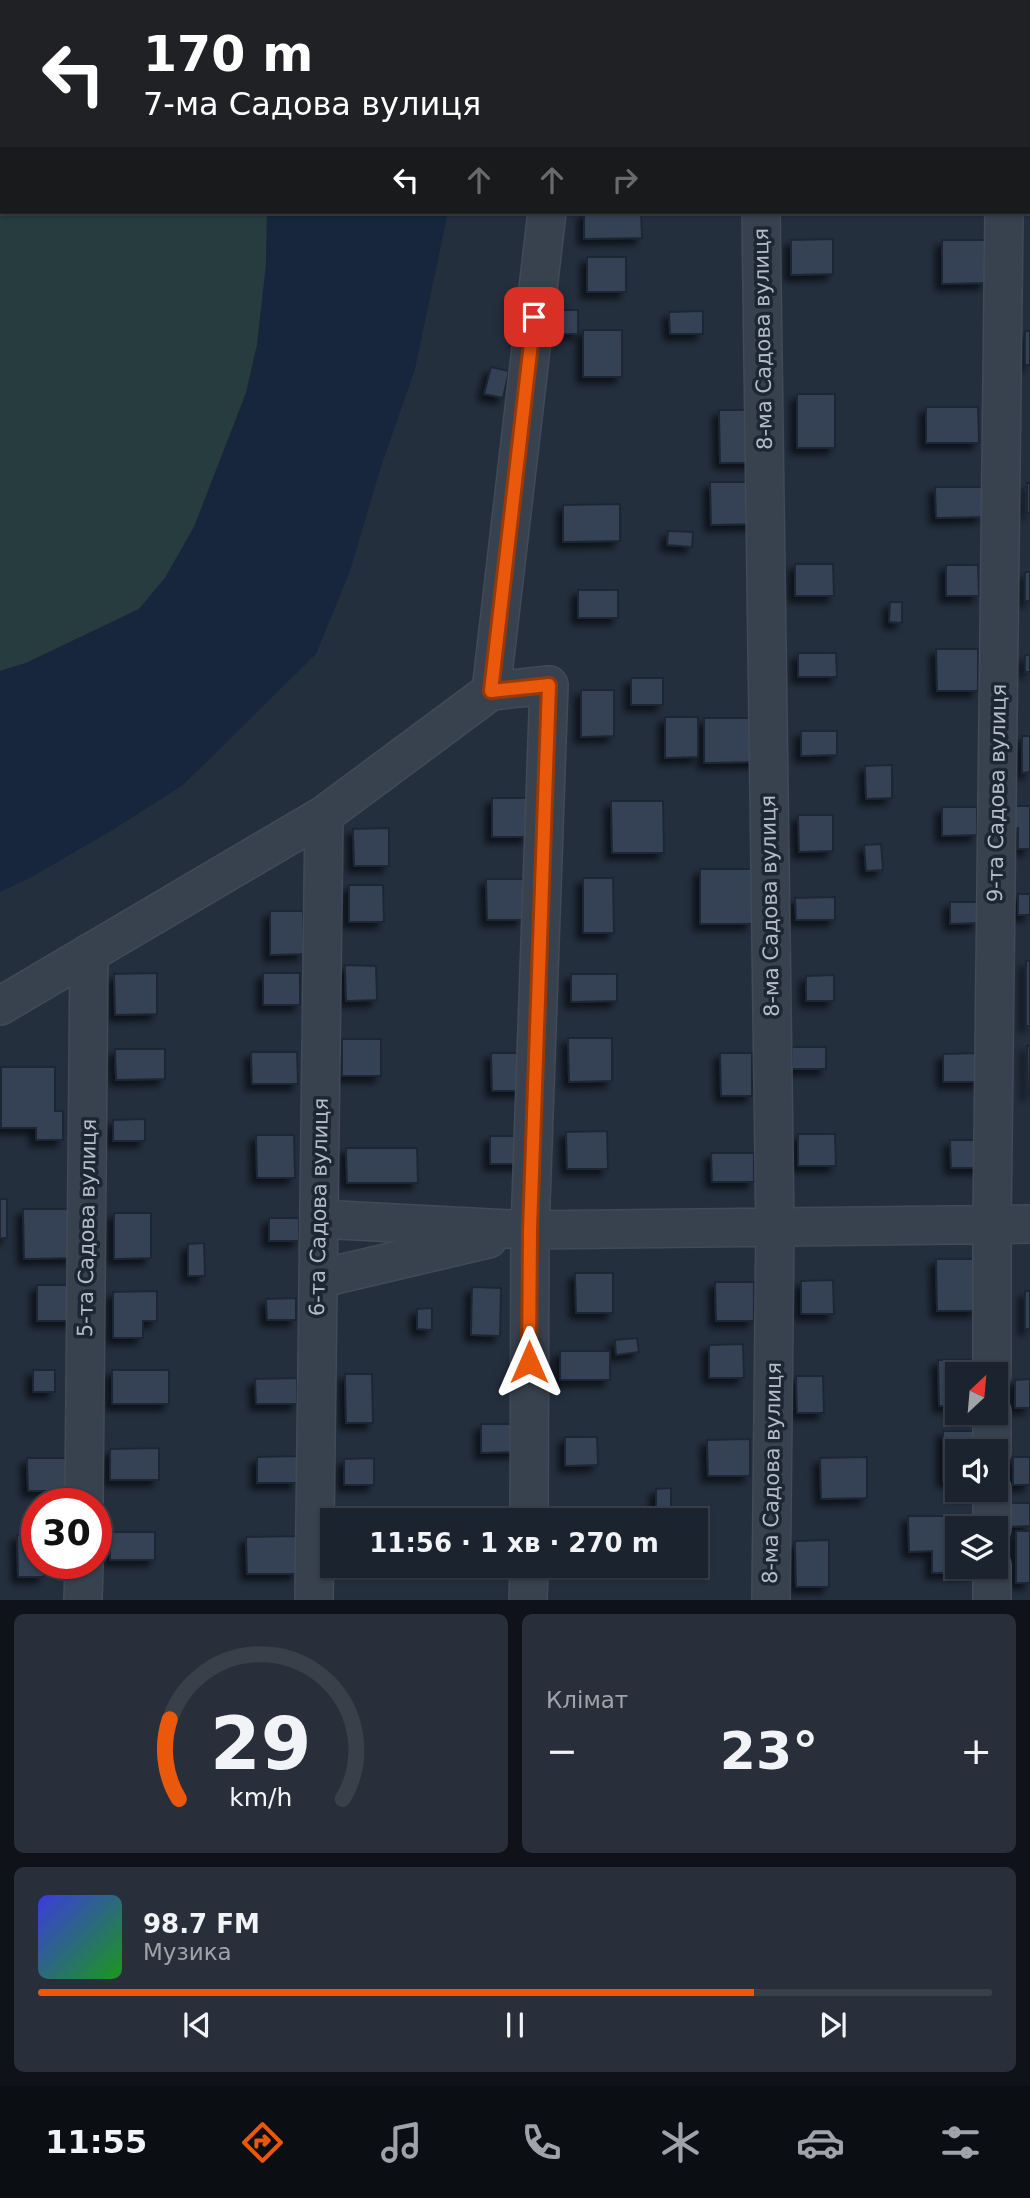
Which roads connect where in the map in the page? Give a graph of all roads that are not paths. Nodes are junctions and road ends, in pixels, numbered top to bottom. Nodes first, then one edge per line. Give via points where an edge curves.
1 (547, 214) edge
2 (761, 214) edge
3 (1004, 214) edge
4 (491, 691) junction
5 (324, 815) junction
6 (89, 953) junction
7 (0, 1006) edge
8 (319, 1219) junction
9 (992, 1224) junction
10 (1030, 1224) edge
11 (775, 1228) junction
12 (530, 1230) junction
13 (318, 1279) junction
14 (992, 1362) edge
15 (84, 1488) edge
16 (529, 1508) edge
17 (528, 1578) edge
18 (84, 1579) edge
19 (992, 1579) edge
20 (83, 1600) edge
21 (314, 1600) edge
22 (528, 1600) edge
23 (771, 1600) edge
24 (992, 1600) edge

1 - 4 street
2 - 11 street, 8-ма Садова вулиця
3 - 9 street, 9-та Садова вулиця
4 - 5 street
4 - 12 street via 549,685
5 - 6 street
5 - 8 street, 6-та Садова вулиця
6 - 7 street
6 - 15 street, 5-та Садова вулиця
8 - 12 street
8 - 13 street, 6-та Садова вулиця
9 - 10 street
9 - 11 street
9 - 14 street, 9-та Садова вулиця
11 - 12 street
11 - 23 street, 8-ма Садова вулиця
12 - 13 street
12 - 16 street
13 - 21 street, 6-та Садова вулиця
17 - 22 street
18 - 20 street
19 - 24 street

